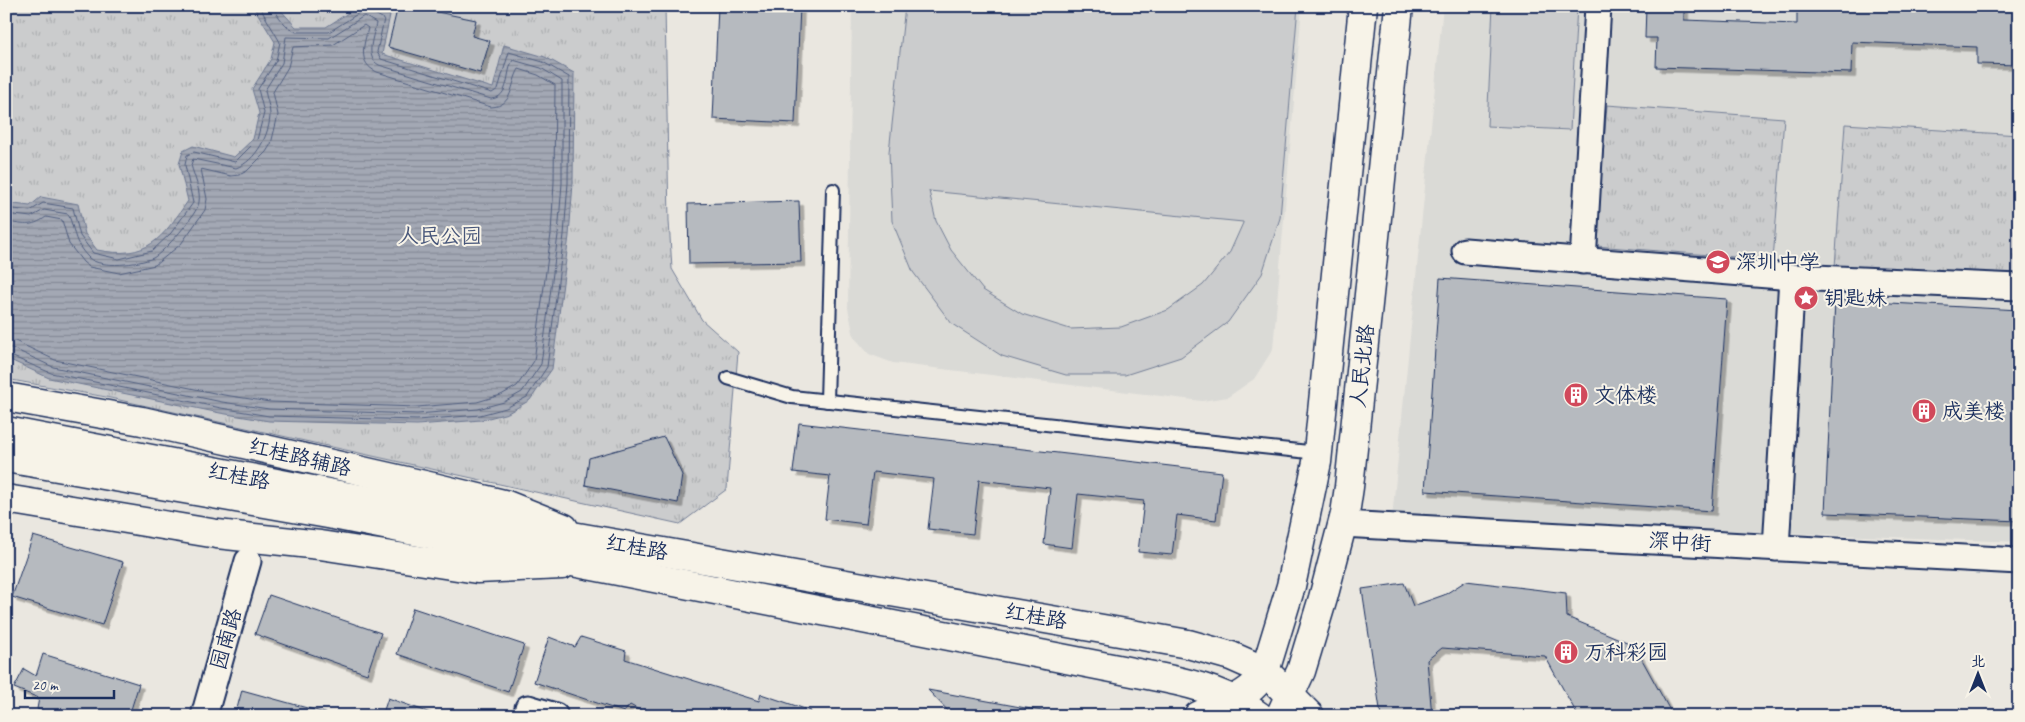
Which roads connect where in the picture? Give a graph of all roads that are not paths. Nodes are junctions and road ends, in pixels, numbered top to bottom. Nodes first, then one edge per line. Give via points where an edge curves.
1 (1363, 6) edge
2 (1399, 6) edge
3 (1598, 6) edge
4 (833, 190) dead end
5 (1465, 251) dead end
6 (1583, 261) junction
7 (1792, 277) junction
8 (2019, 288) edge
9 (728, 378) dead end
10 (6, 397) edge
11 (827, 401) junction
12 (6, 431) edge
13 (1318, 454) junction
14 (6, 458) edge
15 (6, 500) edge
16 (331, 504) junction
17 (1342, 524) junction
18 (1776, 548) junction
19 (587, 551) junction
20 (248, 561) dead end
21 (2019, 561) edge
22 (1265, 671) junction
23 (1234, 699) junction
24 (1285, 705) edge
25 (204, 716) edge
26 (526, 716) edge
27 (555, 716) edge
28 (1198, 716) edge
29 (1259, 716) edge
30 (1310, 716) edge

1 - 13 street, 人民北路
2 - 17 street, 人民北路 via 1353,458
3 - 6 street
4 - 11 lane
5 - 6 street
6 - 7 street
7 - 8 street
7 - 18 street
9 - 11 lane via 792,397
10 - 19 street, 红桂路辅路 via 142,421 504,504
11 - 13 lane
12 - 16 street, 红桂路
13 - 22 street, 人民北路 via 1291,586
14 - 16 street, 红桂路
15 - 19 street via 208,533 320,545 477,569
16 - 19 street, 红桂路
17 - 18 street, 深中街
17 - 24 street, 人民北路 via 1301,671
18 - 21 street, 深中街
19 - 22 street, 红桂路 via 1159,638 1210,649
19 - 23 street, 红桂路 via 1163,678
20 - 25 street, 园南路
22 - 23 street, 人民北路 via 1258,683
22 - 24 street
23 - 28 street, 人民北路
23 - 29 street, 红桂路
24 - 30 street
26 - 27 street via 528,708

